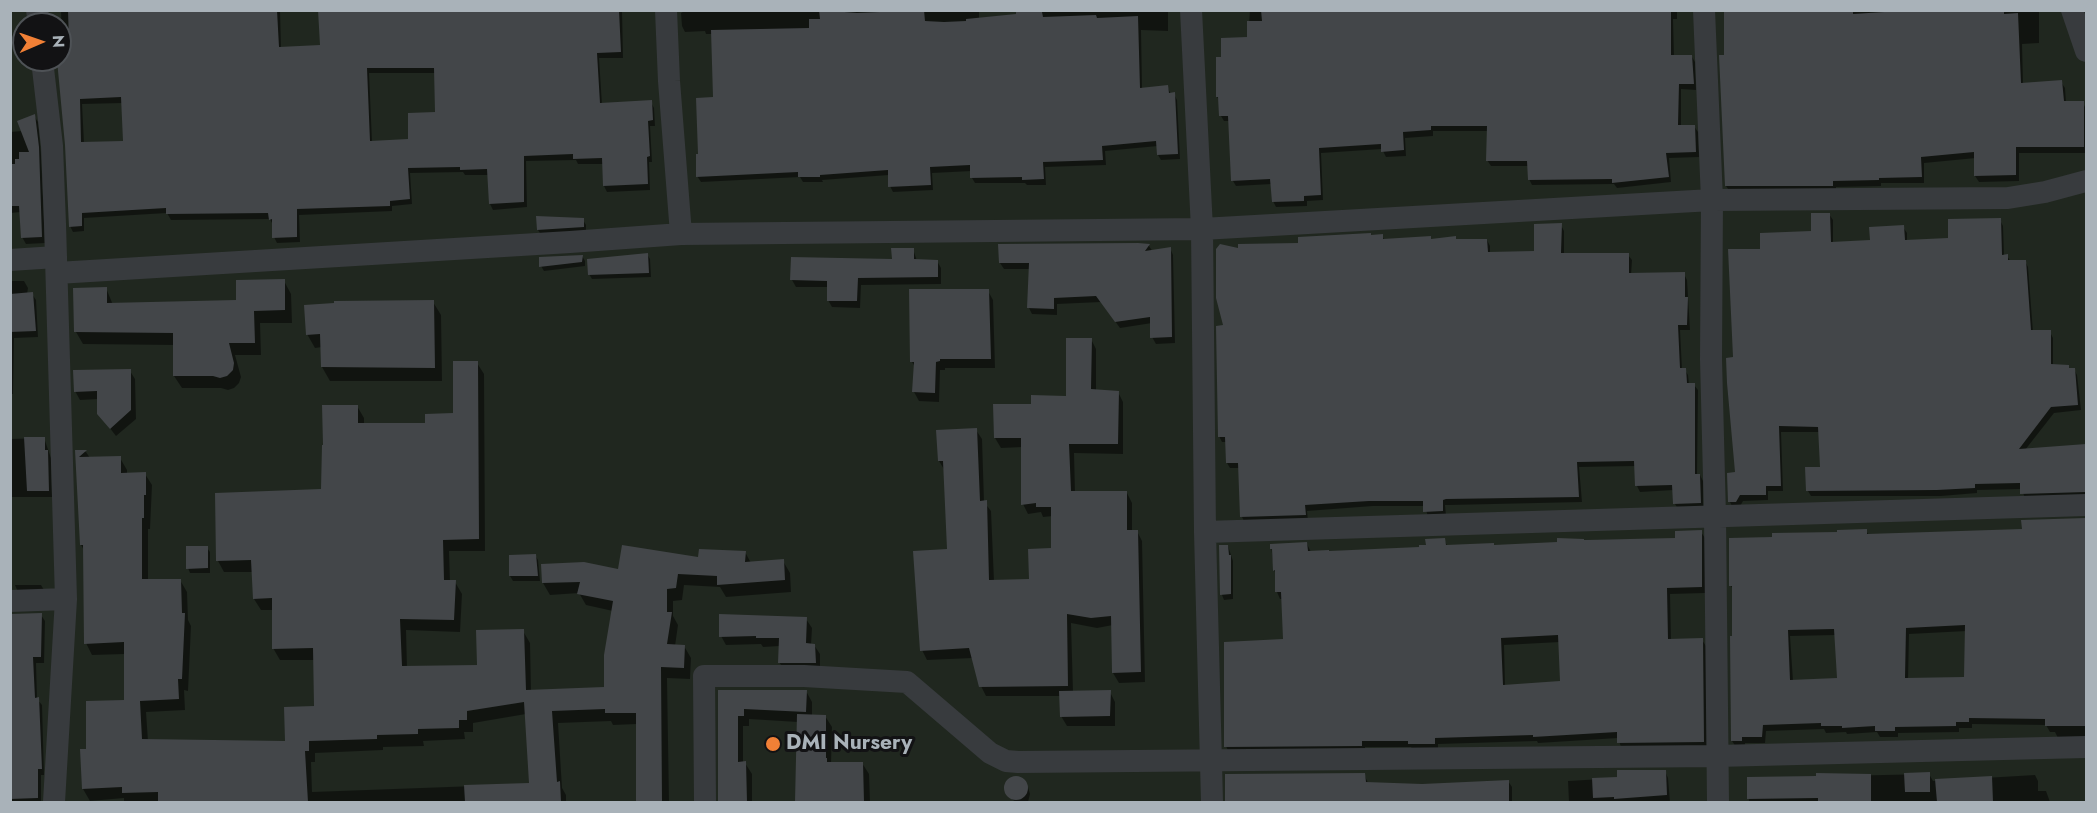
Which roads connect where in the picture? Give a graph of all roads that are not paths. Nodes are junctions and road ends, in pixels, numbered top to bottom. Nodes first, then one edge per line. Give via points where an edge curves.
1 (666, 10) edge
2 (1191, 10) edge
3 (1704, 10) edge
4 (2072, 10) edge
5 (2086, 51) edge
6 (43, 72) edge
7 (2086, 181) edge
8 (1712, 200) junction
9 (1202, 229) junction
10 (681, 234) junction
11 (10, 260) edge
12 (57, 265) junction
13 (2086, 505) edge
14 (1715, 517) junction
15 (1205, 532) junction
16 (66, 599) junction
17 (10, 601) edge
18 (2086, 747) edge
19 (1716, 756) junction
20 (1211, 761) junction
21 (54, 802) edge
22 (705, 802) edge
23 (1212, 802) edge
24 (1718, 802) edge

1 - 10 street
2 - 9 street
3 - 8 street
4 - 5 street
6 - 12 street via 52,146
7 - 8 street via 2008,198
8 - 9 street
8 - 14 street
9 - 10 street
9 - 15 street
10 - 12 street via 546,244
11 - 12 street
12 - 16 street
13 - 14 street
14 - 15 street
14 - 19 street
15 - 20 street
16 - 17 street
16 - 21 street
18 - 19 street
19 - 20 street
19 - 24 street
20 - 22 street via 1006,761 990,753 907,682 704,676
20 - 23 street

